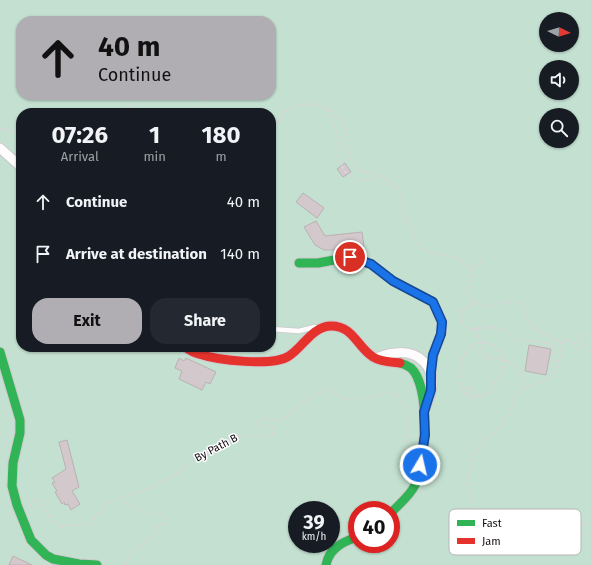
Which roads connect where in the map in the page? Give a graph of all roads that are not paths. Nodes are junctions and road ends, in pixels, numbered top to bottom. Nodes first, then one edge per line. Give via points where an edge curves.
1 (0, 148) edge
2 (16, 162) edge
3 (299, 262) dead end
4 (324, 327) junction
5 (276, 329) edge
6 (0, 352) edge
7 (194, 352) edge
8 (375, 358) junction
9 (431, 372) junction
10 (424, 412) junction
11 (400, 503) edge
12 (348, 540) edge
13 (97, 565) edge
14 (326, 565) edge

1 - 2 street
3 - 9 street via 318,263 350,257 371,264 393,281 433,302 442,322
4 - 5 lane via 298,331
4 - 7 street via 316,330 280,362 267,363 200,355
4 - 8 street via 342,327
6 - 13 street via 20,420 12,486 31,540 53,559
8 - 9 street via 395,353 413,355 424,362
8 - 10 street via 401,364 417,375 422,390
9 - 10 street via 431,390
10 - 11 street via 425,435 415,484
12 - 14 street via 333,550 326,560

